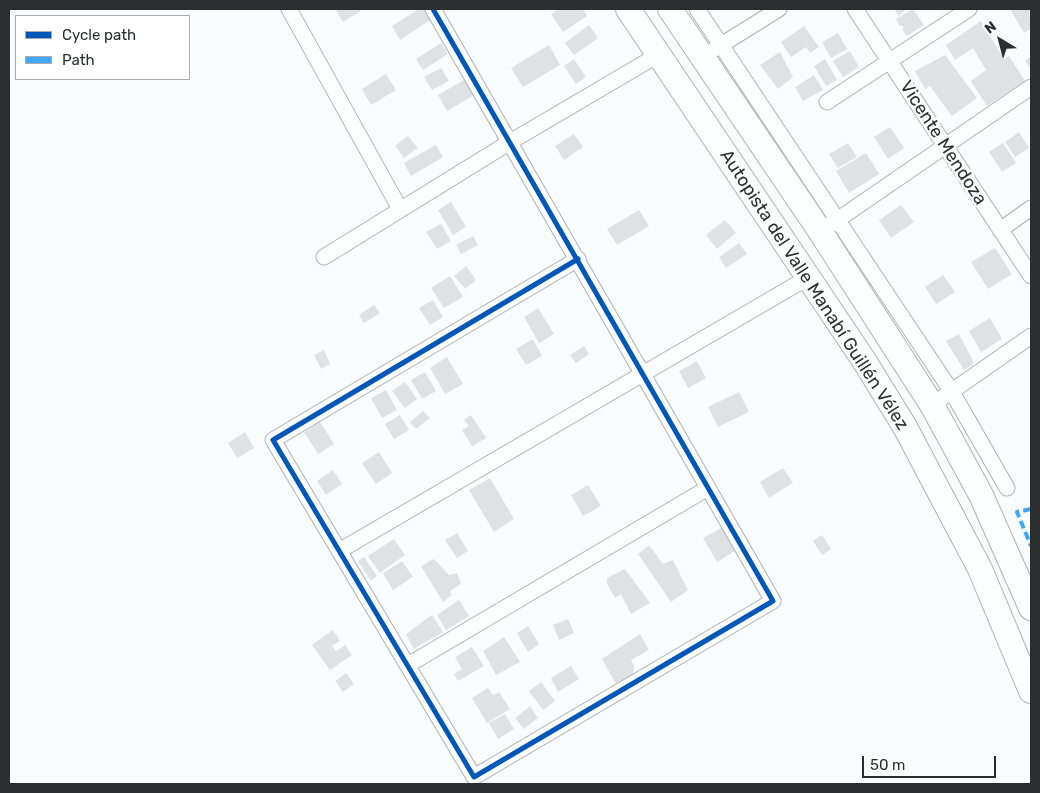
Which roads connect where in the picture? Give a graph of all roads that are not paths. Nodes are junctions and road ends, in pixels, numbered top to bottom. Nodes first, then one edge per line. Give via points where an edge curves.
1 (289, 9) edge
2 (433, 9) edge
3 (628, 9) edge
4 (670, 9) edge
5 (696, 9) edge
6 (779, 9) edge
7 (855, 9) edge
8 (968, 9) edge
9 (712, 51) junction
10 (658, 55) junction
11 (890, 62) junction
12 (1031, 87) edge
13 (827, 102) dead end
14 (510, 142) junction
15 (946, 147) junction
16 (1031, 208) edge
17 (400, 209) junction
18 (829, 226) junction
19 (1000, 230) junction
20 (324, 257) dead end
21 (578, 259) junction
22 (1031, 276) edge
23 (809, 277) junction
24 (1031, 336) edge
25 (642, 374) junction
26 (952, 392) junction
27 (932, 405) junction
28 (708, 488) junction
29 (1007, 488) dead end
30 (339, 551) junction
31 (1031, 608) edge
32 (408, 665) junction
33 (1031, 691) edge

1 - 17 street
2 - 14 street
3 - 10 main road, Autopista del Valle Manabí Guillén Vélez
4 - 9 main road, Autopista del Valle Manabí Guillén Vélez
5 - 9 street
6 - 9 street
7 - 11 street, Vicente Mendoza
8 - 11 street
9 - 18 main road, Autopista del Valle Manabí Guillén Vélez
10 - 14 street
10 - 23 main road, Autopista del Valle Manabí Guillén Vélez
11 - 13 street
11 - 15 street, Vicente Mendoza
12 - 15 street
14 - 17 street
14 - 21 street
15 - 18 street
15 - 19 street, Vicente Mendoza
16 - 19 street
17 - 20 street
18 - 26 street
18 - 27 main road, Autopista del Valle Manabí Guillén Vélez
19 - 22 street, Vicente Mendoza
21 - 25 street
21 - 30 street via 273,440
23 - 25 street
23 - 33 main road, Autopista del Valle Manabí Guillén Vélez via 905,427 946,503 980,569
24 - 26 street
25 - 28 street
25 - 30 street
26 - 27 street
26 - 29 street
27 - 31 main road, Autopista del Valle Manabí Guillén Vélez via 981,495
28 - 32 street
28 - 32 street via 773,601 765,606 474,777
30 - 32 street

